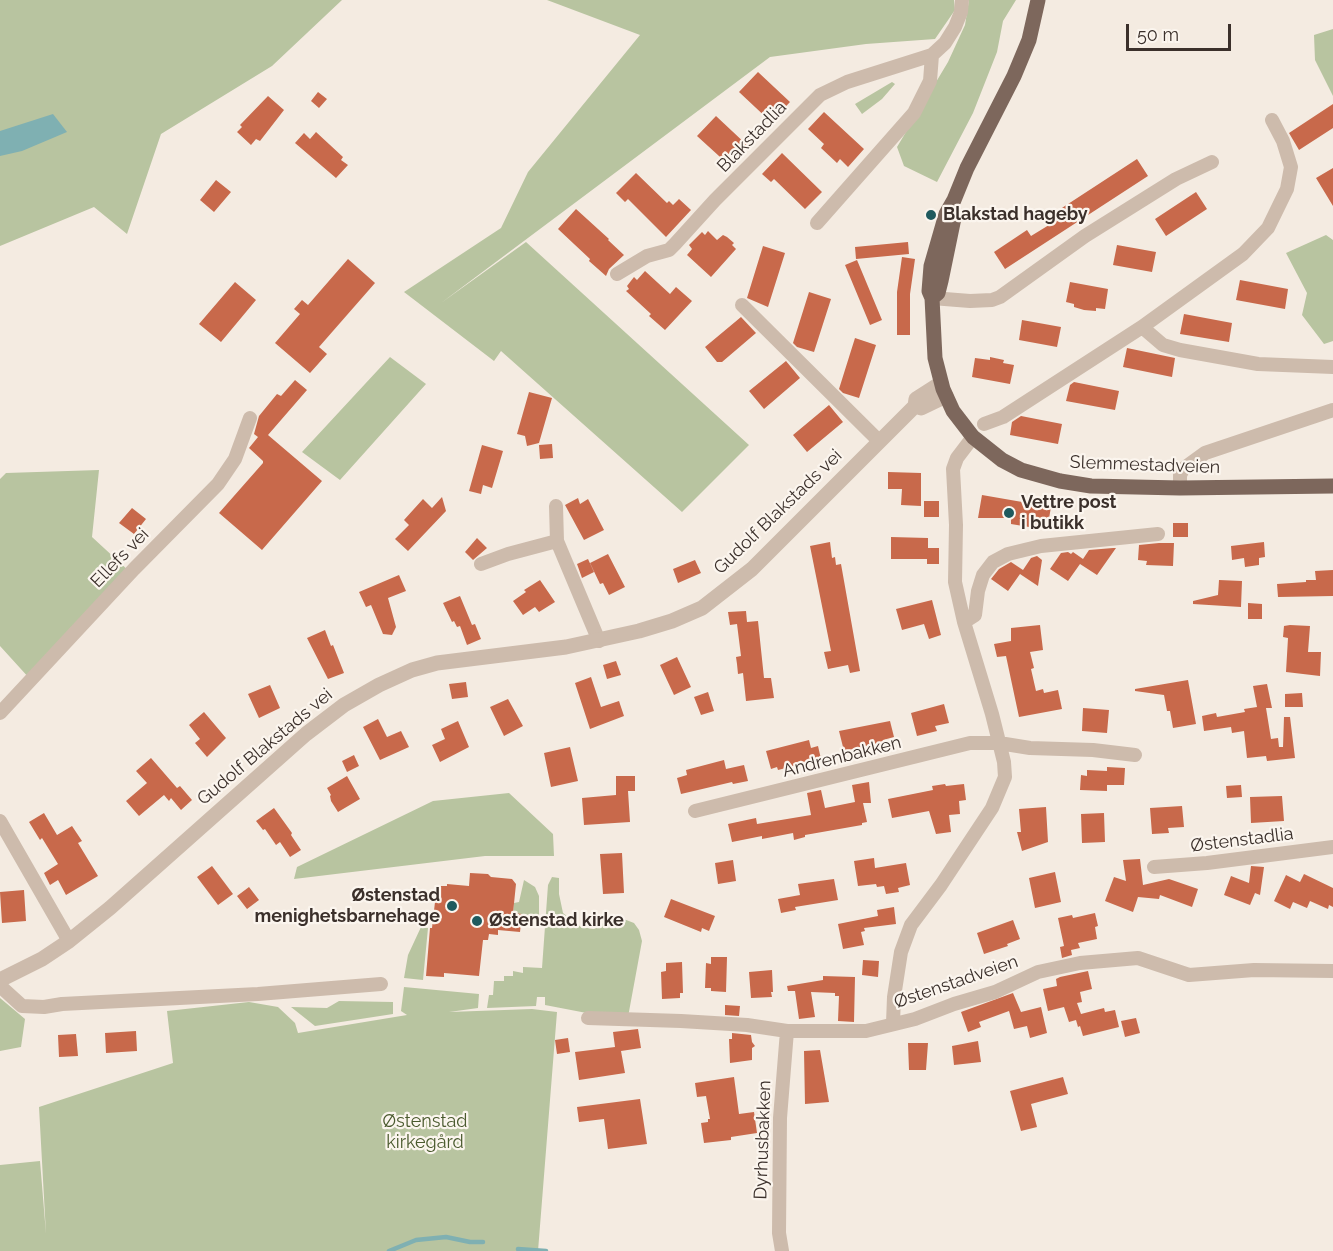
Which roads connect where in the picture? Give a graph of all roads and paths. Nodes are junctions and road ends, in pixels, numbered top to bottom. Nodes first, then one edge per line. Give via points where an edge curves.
1 (962, 0) edge
2 (1038, 0) edge
3 (932, 55) junction
4 (1272, 120) dead end
5 (1212, 162) dead end
6 (817, 223) dead end
7 (617, 274) dead end
8 (932, 298) junction
9 (742, 305) dead end
10 (1142, 327) junction
11 (1333, 367) edge
12 (944, 390) junction
13 (1333, 410) edge
14 (249, 418) dead end
15 (984, 424) dead end
16 (973, 437) junction
17 (879, 441) junction
18 (1333, 486) edge
19 (1180, 488) junction
20 (556, 506) dead end
21 (1158, 534) dead end
22 (557, 541) junction
23 (482, 564) dead end
24 (964, 622) junction
25 (599, 641) junction
26 (0, 713) edge
27 (999, 743) junction
28 (1135, 755) dead end
29 (695, 811) dead end
30 (0, 821) edge
31 (1333, 847) edge
32 (1154, 867) dead end
33 (69, 941) junction
34 (1333, 971) edge
35 (0, 980) edge
36 (381, 984) dead end
37 (0, 986) edge
38 (588, 1018) dead end
39 (893, 1023) junction
40 (787, 1031) junction
41 (782, 1251) edge

1 - 3 street via 955,27
2 - 8 main road, Slemmestadveien via 1021,58 946,214 931,266
3 - 6 street via 930,81 914,113
3 - 7 street, Blakstadlia via 820,94 669,250 647,256
4 - 10 street via 1291,168 1287,189 1268,228 1243,254
5 - 8 street via 1176,179 1085,236 1000,297 970,301
8 - 12 main road, Slemmestadveien via 935,358
9 - 17 street
10 - 11 street via 1163,345 1179,350 1258,364
10 - 15 street via 1003,417
12 - 16 main road, Slemmestadveien
12 - 17 street, Gudolf Blakstads vei via 916,399 915,406
13 - 19 street via 1205,453 1183,470
14 - 26 street, Ellefs vei via 235,459 218,484
16 - 19 main road, Slemmestadveien via 1002,460 1039,476 1091,486
16 - 24 street via 953,469 956,582
17 - 25 street, Gudolf Blakstads vei via 752,569 717,598 672,621
18 - 19 main road, Slemmestadveien
20 - 22 street
21 - 24 street via 1041,546 1008,554 993,562 983,575 975,615
22 - 23 street
22 - 25 street
24 - 27 street
25 - 33 street, Gudolf Blakstads vei via 437,663 399,675 359,696 306,734
27 - 28 street, Andrenbakken
27 - 29 street, Andrenbakken via 954,746
27 - 39 street via 1005,777 1001,790 911,925 901,952
30 - 33 street
31 - 32 street, Østenstadlia
33 - 35 street, Gudolf Blakstads vei
34 - 39 street, Østenstadveien via 1254,970 1189,975 1138,958 1080,963 1038,972 995,992
36 - 37 street via 44,1007 22,1006
38 - 40 street, Østenstadveien via 747,1025
39 - 40 street, Østenstadveien via 866,1031
40 - 41 street, Dyrhusbakken via 780,1118

